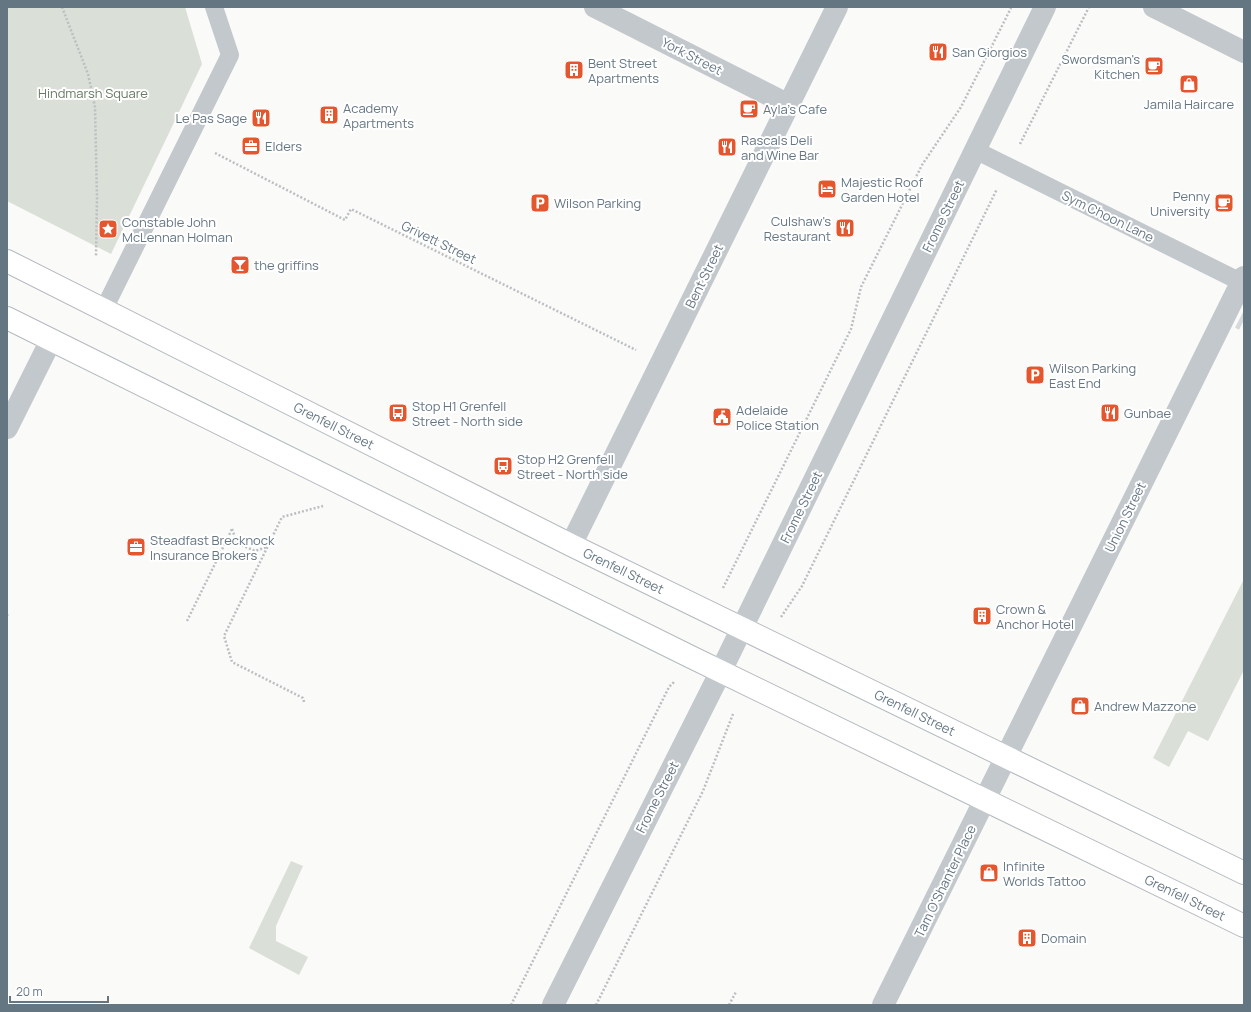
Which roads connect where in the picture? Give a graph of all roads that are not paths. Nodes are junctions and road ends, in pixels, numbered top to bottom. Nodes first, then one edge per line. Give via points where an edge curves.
1 (214, 7) edge
2 (595, 7) edge
3 (838, 7) edge
4 (1045, 7) edge
5 (1154, 7) edge
6 (1244, 52) edge
7 (789, 105) junction
8 (975, 150) junction
9 (7, 261) edge
10 (1243, 279) edge
11 (104, 310) junction
12 (7, 318) edge
13 (51, 340) junction
14 (7, 428) edge
15 (571, 545) junction
16 (741, 628) junction
17 (721, 671) junction
18 (1006, 758) junction
19 (985, 800) junction
20 (1244, 873) edge
21 (1244, 926) edge
22 (553, 1005) edge
23 (883, 1005) edge

1 - 11 lane via 230,55
2 - 7 street, York Street
3 - 7 street, Bent Street
4 - 8 street, Frome Street
5 - 6 street
7 - 15 street, Bent Street
8 - 10 lane, Sym Choon Lane
8 - 16 street, Frome Street
9 - 11 main road, Grenfell Street
10 - 18 street, Union Street via 1233,315
11 - 15 main road, Grenfell Street
12 - 13 main road, Grenfell Street
13 - 14 street
13 - 17 main road, Grenfell Street
15 - 16 main road, Grenfell Street
16 - 17 street, Frome Street
16 - 18 main road, Grenfell Street
17 - 19 main road, Grenfell Street
17 - 22 street, Frome Street
18 - 19 street, Tam O'Shanter Place
18 - 20 main road, Grenfell Street
19 - 21 main road, Grenfell Street
19 - 23 street, Tam O'Shanter Place

